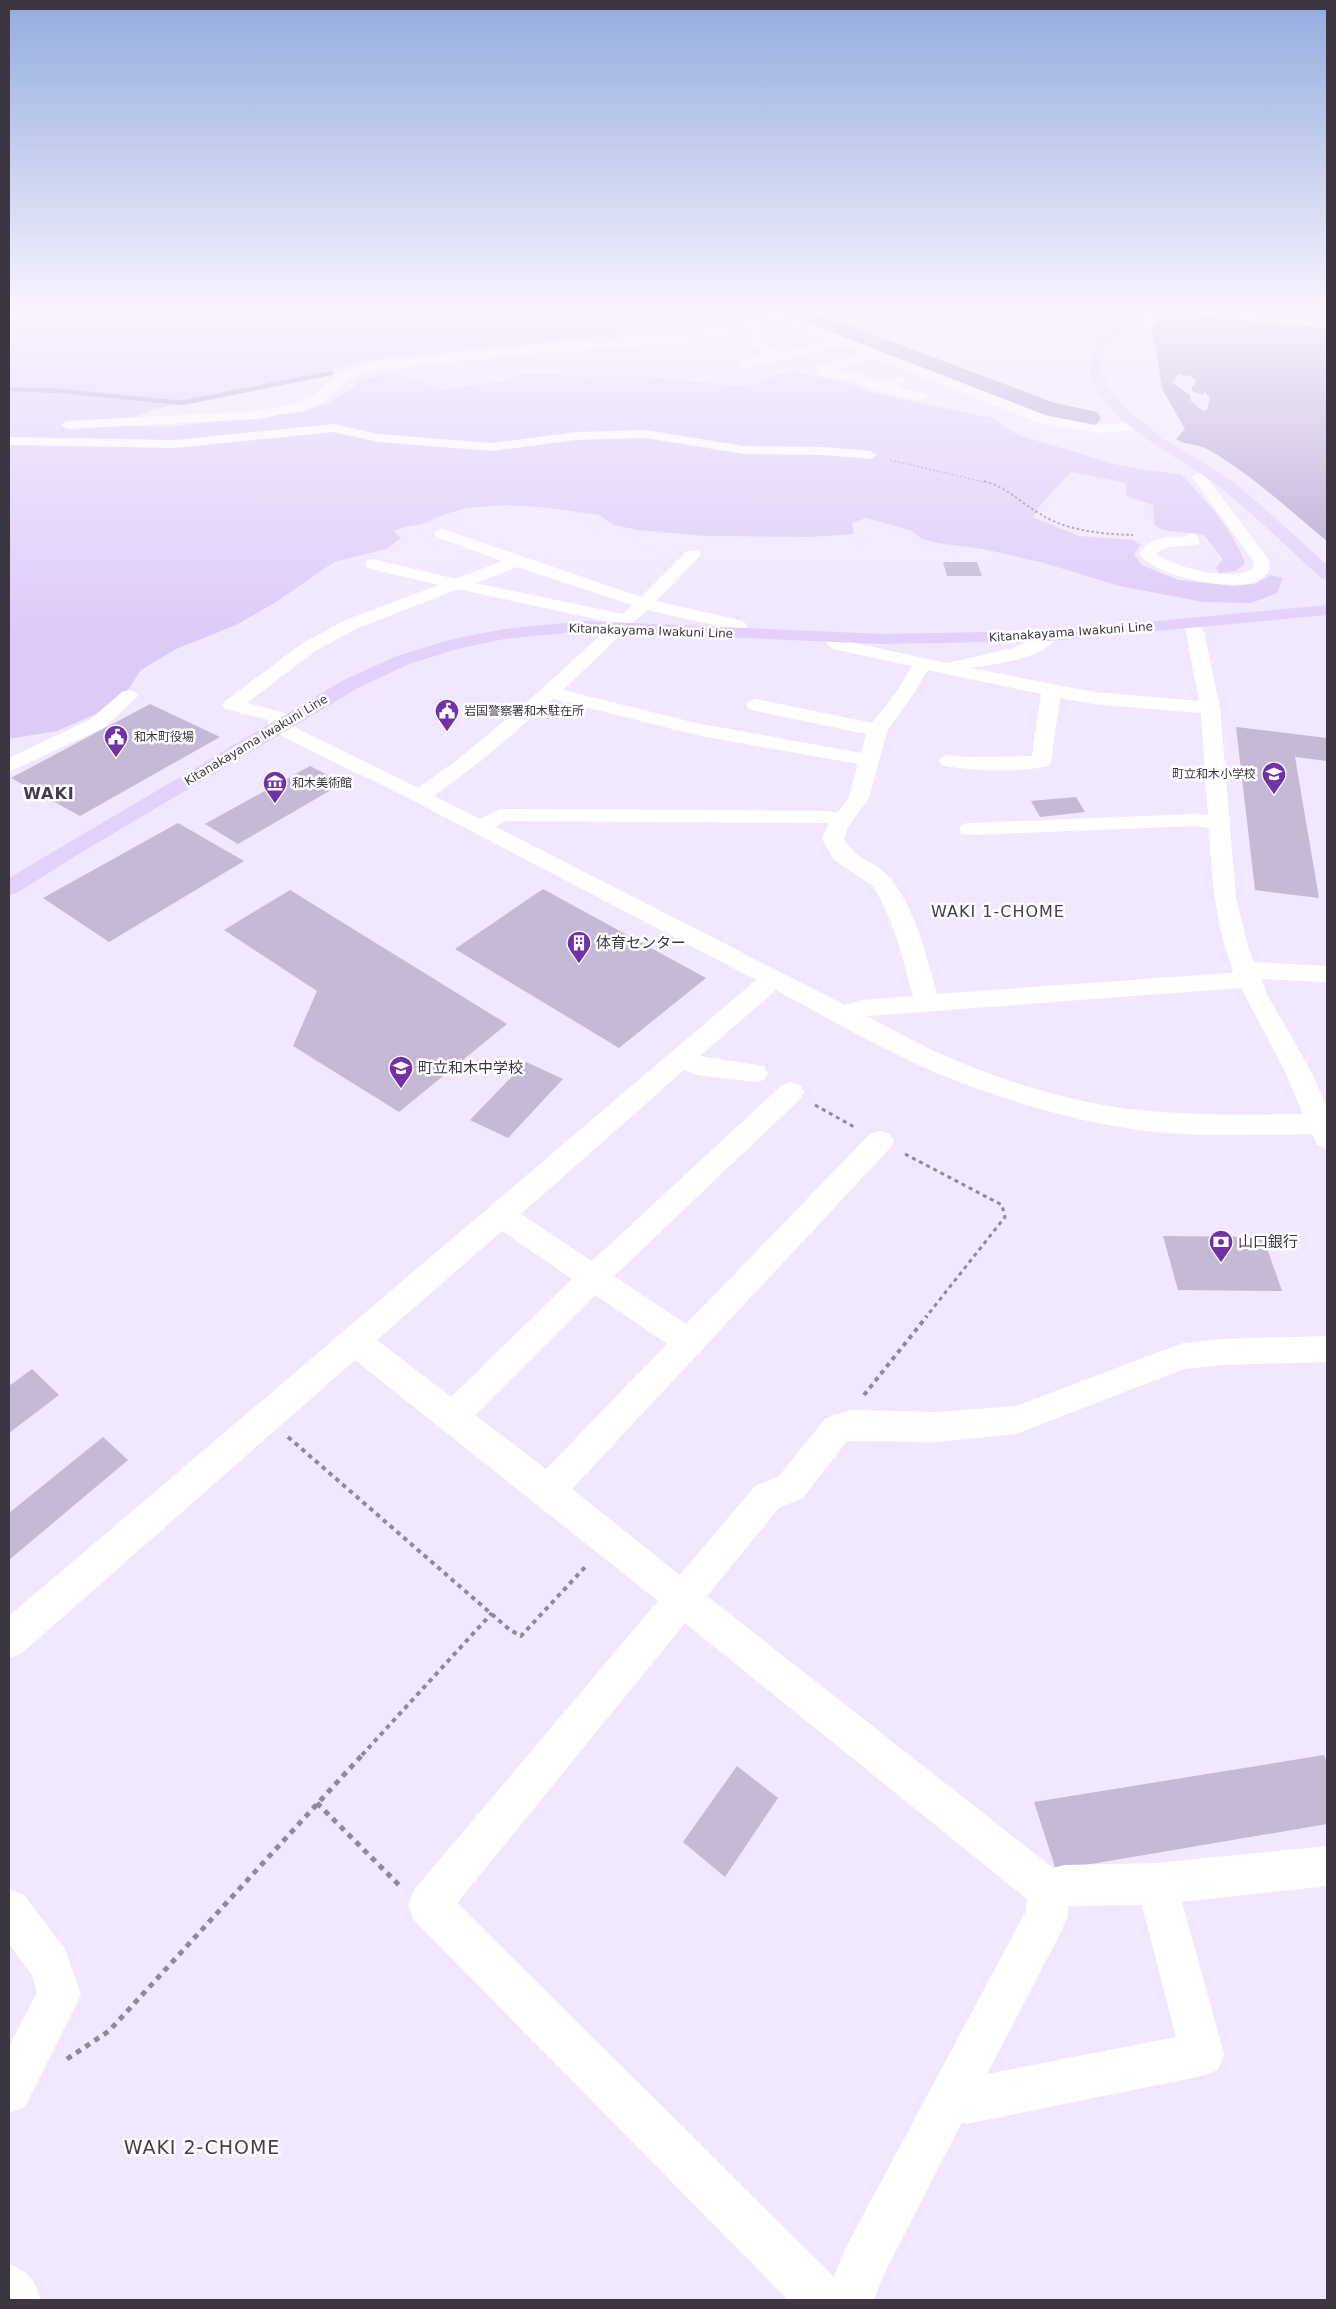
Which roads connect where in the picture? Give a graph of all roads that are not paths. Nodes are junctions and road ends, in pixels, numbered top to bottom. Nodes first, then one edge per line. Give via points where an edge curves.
1 (168, 420) edge
2 (1046, 420) edge
3 (1133, 420) edge
4 (50, 426) dead end
5 (1139, 426) junction
6 (9, 441) edge
7 (870, 455) road end
8 (1211, 473) junction
9 (442, 534) dead end
10 (1192, 538) dead end
11 (693, 554) dead end
12 (517, 561) junction
13 (373, 564) dead end
14 (1327, 574) edge
15 (457, 584) junction
16 (644, 603) junction
17 (1327, 610) edge
18 (623, 624) junction
19 (1190, 624) junction
20 (741, 633) junction
21 (1049, 636) junction
22 (830, 638) junction
23 (923, 663) junction
24 (950, 669) junction
25 (1051, 691) junction
26 (551, 693) junction
27 (129, 696) dead end
28 (756, 705) dead end
29 (1210, 708) junction
30 (278, 727) junction
31 (878, 730) junction
32 (868, 760) junction
33 (948, 761) dead end
34 (9, 766) edge
35 (420, 796) junction
36 (842, 820) junction
37 (1219, 823) junction
38 (480, 828) junction
39 (970, 829) dead end
40 (9, 888) edge
41 (1246, 970) junction
42 (1327, 974) edge
43 (772, 980) junction
44 (927, 1002) junction
45 (842, 1015) junction
46 (682, 1058) junction
47 (755, 1073) dead end
48 (791, 1092) road end
49 (1325, 1129) edge
50 (880, 1141) road end
51 (501, 1215) junction
52 (594, 1277) junction
53 (356, 1342) junction
54 (688, 1342) junction
55 (1327, 1349) edge
56 (452, 1417) junction
57 (548, 1491) junction
58 (683, 1598) junction
59 (9, 1640) edge
60 (1327, 1866) edge
61 (1157, 1884) junction
62 (1048, 1890) junction
63 (9, 1910) edge
64 (15, 2079) edge
65 (954, 2092) junction
66 (9, 2288) edge
67 (17, 2300) edge
68 (822, 2300) edge
69 (850, 2300) edge

1 - 4 street
2 - 5 street via 1095,429
3 - 5 main road
5 - 8 main road
6 - 7 street via 195,444 334,428 378,438 471,446 492,447 575,436 646,434 743,450
8 - 10 street via 1199,476 1202,483 1261,560 1262,569 1248,578 1215,579 1161,564 1149,558 1147,553 1156,544 1192,542
8 - 14 main road
9 - 12 street
11 - 16 street
12 - 15 street
12 - 16 street
13 - 15 street
15 - 18 street
15 - 30 street via 344,628 309,647 234,701 232,705 278,717
16 - 18 street
16 - 20 street via 733,624
17 - 19 main road, Kitanakayama Iwakuni Line
18 - 20 main road, Kitanakayama Iwakuni Line
18 - 26 street
18 - 30 main road, Kitanakayama Iwakuni Line via 537,630 453,644 403,660 351,684
19 - 21 main road, Kitanakayama Iwakuni Line
19 - 29 street via 1195,632
20 - 22 main road, Kitanakayama Iwakuni Line
21 - 22 main road, Kitanakayama Iwakuni Line
21 - 24 street via 1043,644
22 - 23 street via 839,645
23 - 24 street
23 - 31 street
24 - 25 street
25 - 29 street
25 - 33 street via 1041,762 966,764
26 - 32 street via 696,729
26 - 35 street via 464,766
27 - 34 street via 98,723
28 - 31 street
29 - 37 street
30 - 35 street
30 - 40 main road, Kitanakayama Iwakuni Line
31 - 32 street
32 - 36 street via 859,798
35 - 38 street
36 - 38 street via 819,817 502,815
36 - 44 street via 833,839 842,855 880,881 888,892 907,931
37 - 39 street via 1194,820
37 - 41 street via 1225,898 1237,950
38 - 43 street
41 - 42 street
41 - 44 street via 1238,980
41 - 49 street via 1256,996 1298,1071
43 - 45 street
43 - 46 street
44 - 45 street via 862,1008
45 - 49 street via 931,1060 1036,1100 1157,1122
46 - 47 street via 697,1066
46 - 51 street
48 - 52 street
50 - 54 street
51 - 52 street
51 - 53 street
52 - 54 street
52 - 56 street
53 - 56 street
53 - 59 street
54 - 57 street
55 - 58 street via 1182,1356 1016,1420 937,1427 852,1425 837,1429 791,1487 767,1497
56 - 57 street
57 - 58 street
58 - 62 street
58 - 68 street via 429,1906
60 - 61 street
61 - 62 street via 1064,1886
61 - 65 street via 1202,2054 966,2101
62 - 65 street via 1047,1915
63 - 64 street via 50,1964 59,1995
65 - 69 street via 862,2266
66 - 67 street

